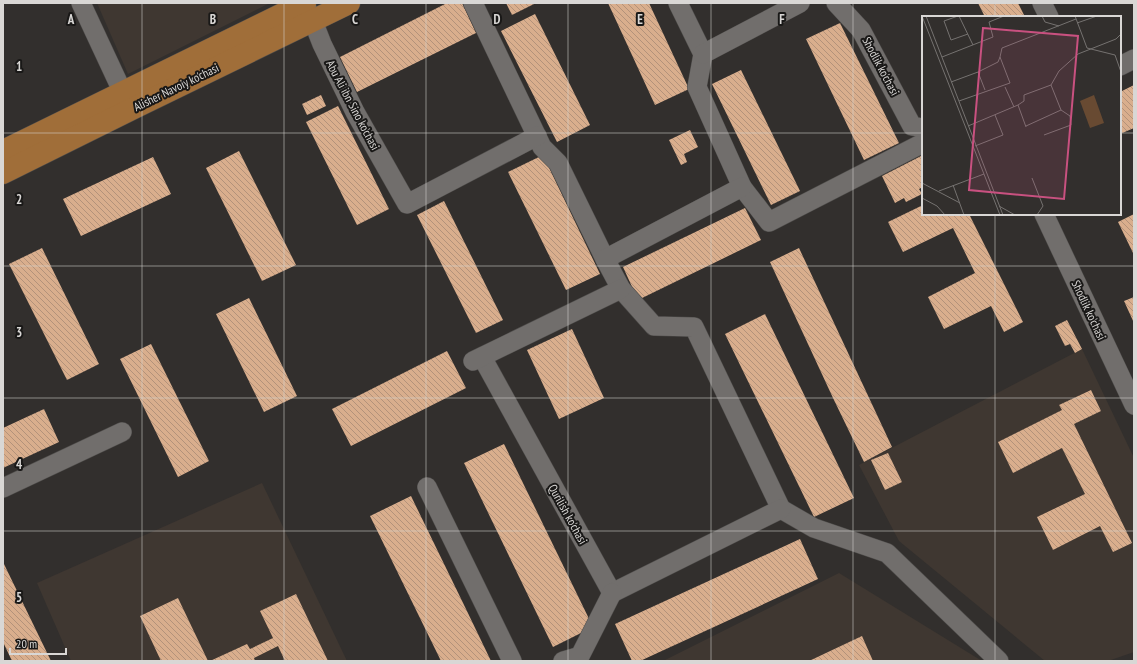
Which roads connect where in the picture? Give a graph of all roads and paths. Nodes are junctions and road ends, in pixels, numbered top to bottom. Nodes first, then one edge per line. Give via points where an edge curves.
1 (81, 3) edge
2 (349, 3) edge
3 (473, 3) edge
4 (678, 3) edge
5 (800, 3) edge
6 (836, 3) edge
7 (1042, 3) edge
8 (308, 9) edge
9 (1048, 16) edge
10 (703, 54) junction
11 (1134, 59) edge
12 (1121, 66) edge
13 (123, 93) junction
14 (922, 128) edge
15 (538, 136) junction
16 (922, 144) edge
17 (3, 151) edge
18 (3, 173) edge
19 (742, 187) junction
20 (1044, 215) edge
21 (605, 259) junction
22 (621, 289) junction
23 (1134, 405) edge
24 (122, 432) dead end
25 (427, 487) dead end
26 (3, 488) edge
27 (781, 509) junction
28 (612, 593) junction
29 (512, 661) edge
30 (563, 661) edge
31 (999, 661) edge

1 - 13 street
2 - 8 main road, Alisher Navoiy ko'chasi
3 - 15 street
4 - 10 street
5 - 10 street
6 - 14 street, Shodlik ko'chasi via 861,30 912,126
7 - 9 street
8 - 13 main road, Alisher Navoiy ko'chasi
8 - 15 street, Abu Ali ibn Sino ko'chasi via 355,112 407,204
8 - 18 main road, Alisher Navoiy ko'chasi via 138,106
10 - 19 street via 697,87
11 - 12 street
13 - 17 main road, Alisher Navoiy ko'chasi
15 - 21 street via 542,147 558,163
16 - 19 street via 768,222
19 - 21 street
20 - 23 street, Shodlik ko'chasi
21 - 22 street
22 - 27 street via 654,326 694,327
22 - 28 street, Qurilish ko'chasi via 478,359
24 - 26 street
25 - 29 street
27 - 28 street
27 - 31 street via 814,528 887,553
28 - 30 street via 580,656

